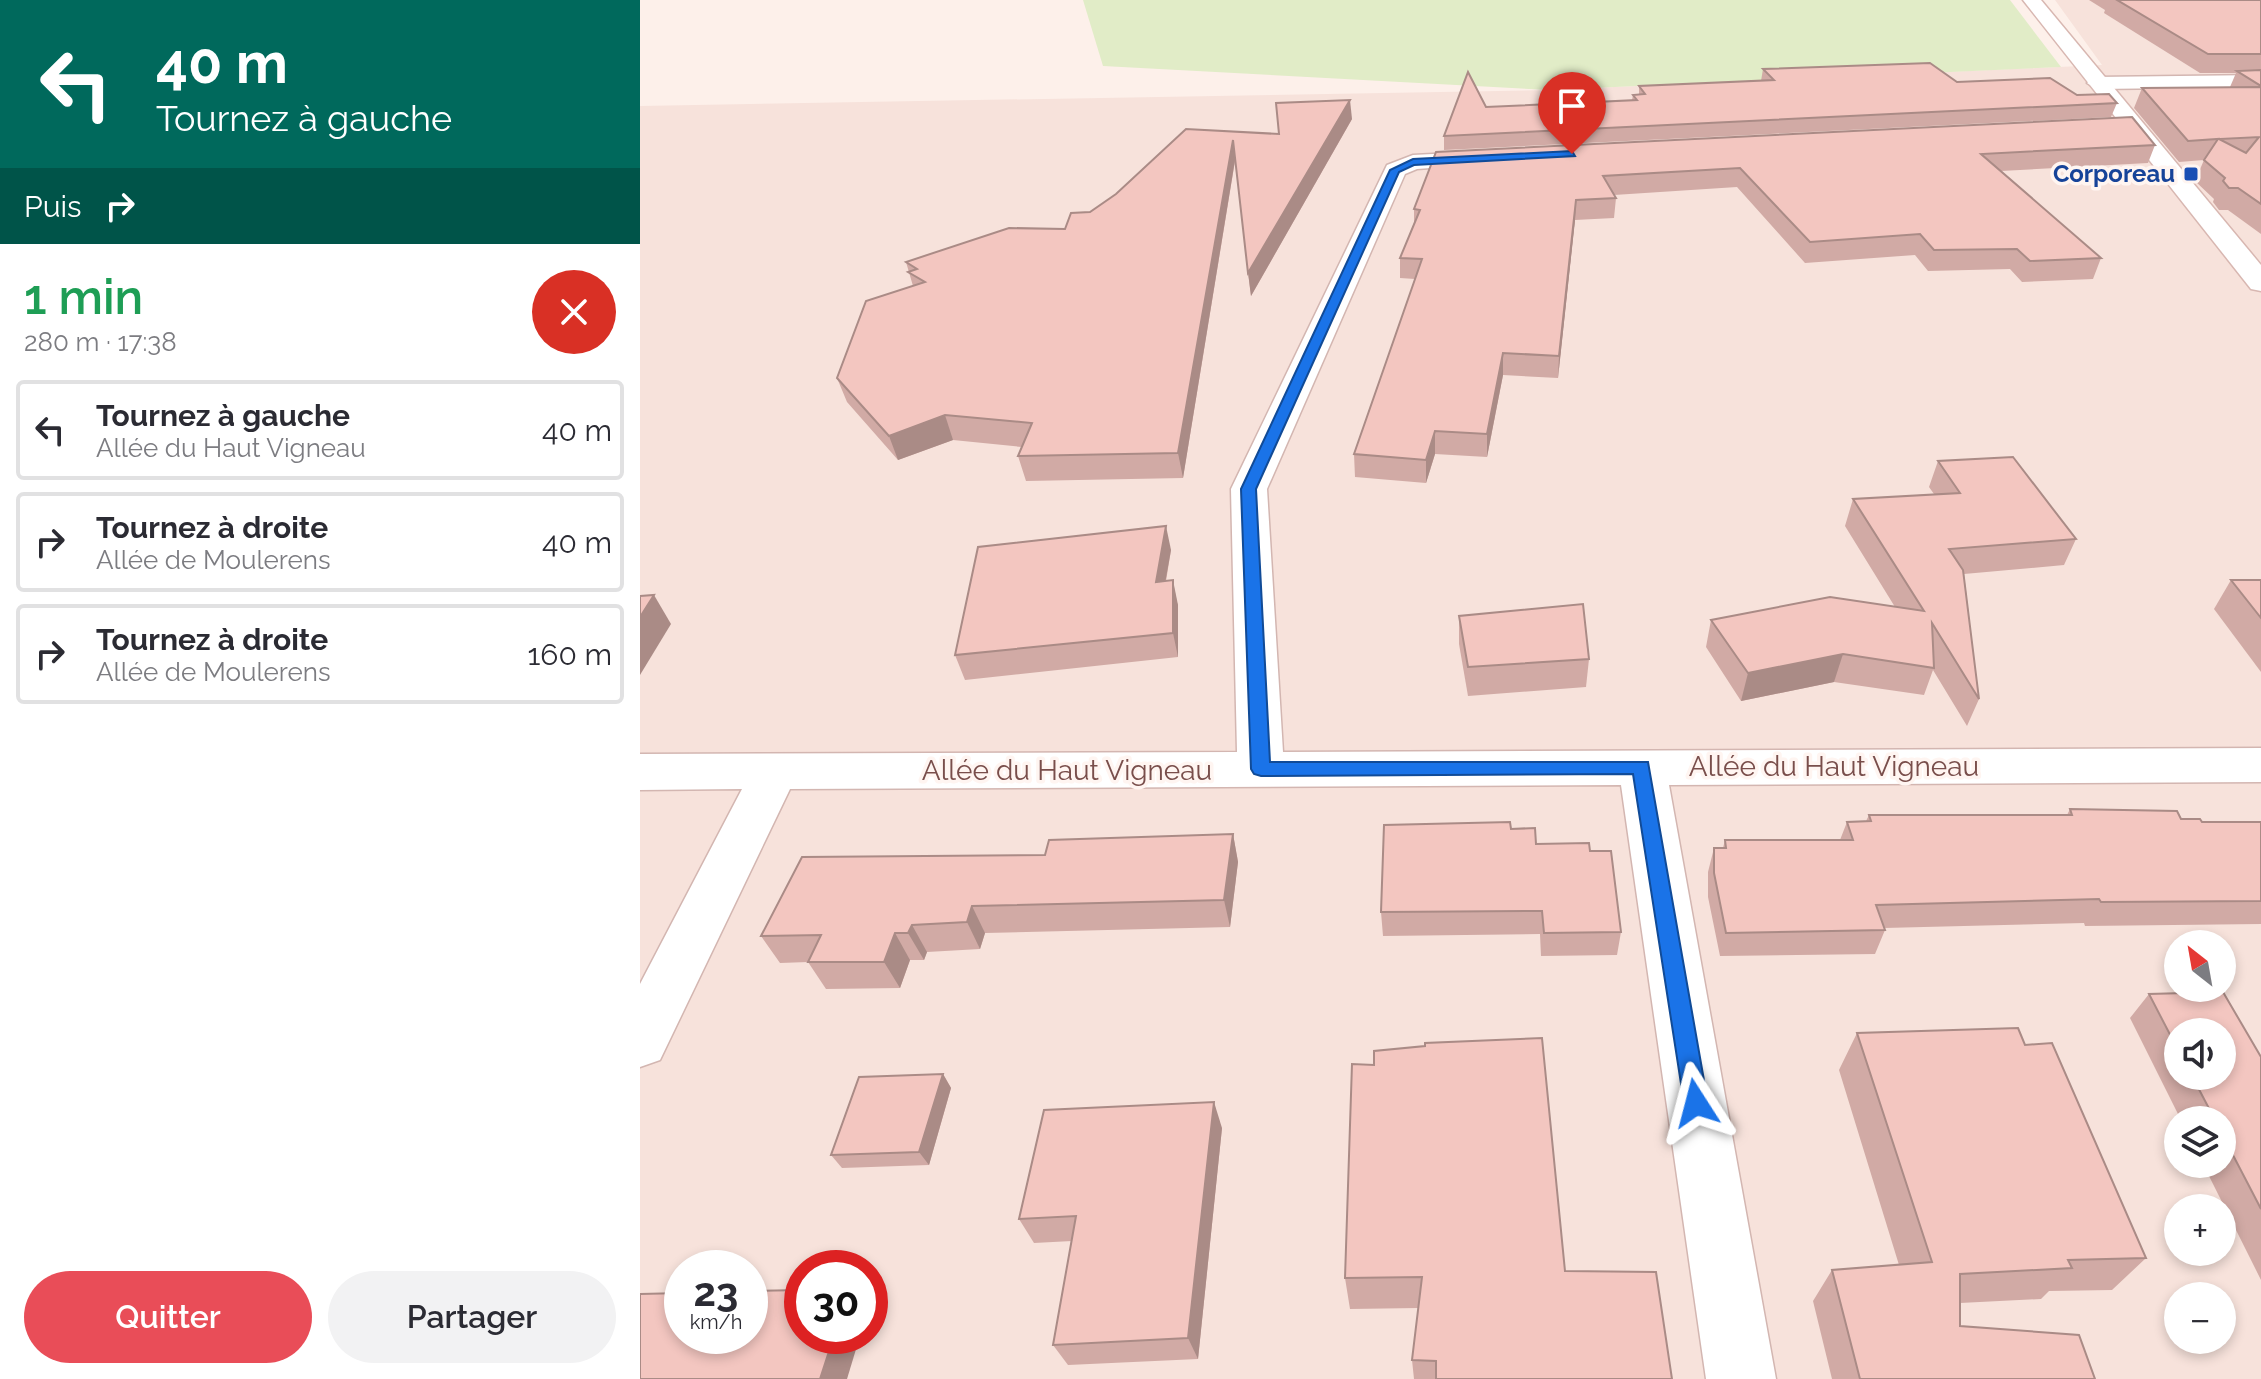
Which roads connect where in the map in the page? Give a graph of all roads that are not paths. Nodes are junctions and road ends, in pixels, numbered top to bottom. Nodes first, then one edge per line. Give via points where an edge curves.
1 (2032, 0) edge
2 (2261, 81) edge
3 (2097, 83) junction
4 (2098, 126) edge
5 (2131, 126) junction
6 (1524, 156) edge
7 (2257, 274) edge
8 (2261, 765) edge
9 (1642, 767) junction
10 (1261, 769) junction
11 (776, 770) junction
12 (640, 772) edge
13 (640, 1041) edge
14 (1741, 1379) edge

1 - 3 street
2 - 3 street
3 - 5 street
4 - 5 street
5 - 7 street
6 - 10 street via 1413,162 1395,170 1249,489
8 - 9 street, Allée du Haut Vigneau
9 - 10 street, Allée du Haut Vigneau
9 - 14 street
10 - 11 street, Allée du Haut Vigneau
11 - 12 street, Allée du Haut Vigneau
11 - 13 street

